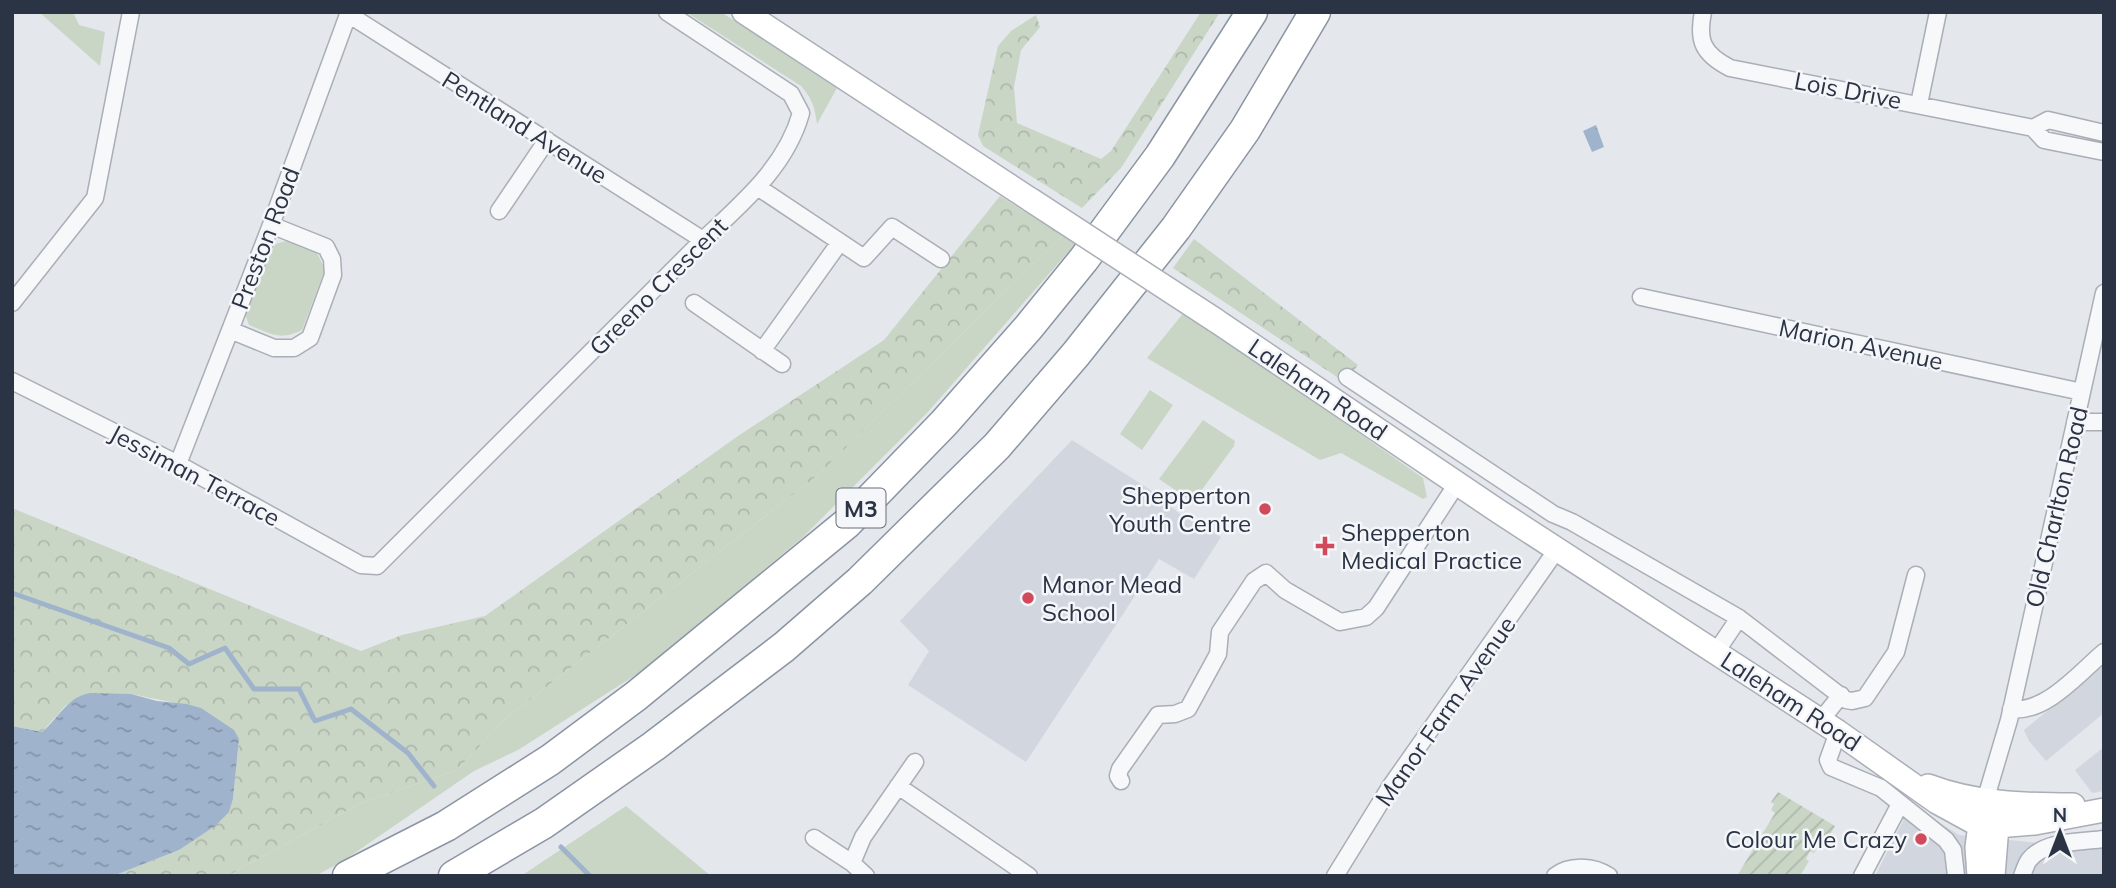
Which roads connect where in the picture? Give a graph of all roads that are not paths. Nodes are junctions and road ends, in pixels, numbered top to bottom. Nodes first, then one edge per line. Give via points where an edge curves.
1 (131, 12) edge
2 (667, 12) edge
3 (744, 12) edge
4 (1252, 12) edge
5 (1315, 12) edge
6 (1703, 12) edge
7 (1937, 12) edge
8 (348, 13) edge
9 (1919, 104) junction
10 (2033, 128) junction
11 (2104, 133) edge
12 (547, 140) junction
13 (2104, 152) edge
14 (759, 188) junction
15 (499, 211) dead end
16 (271, 225) junction
17 (703, 240) junction
18 (840, 242) junction
19 (941, 259) dead end
20 (2104, 293) edge
21 (1641, 297) dead end
22 (12, 303) edge
23 (694, 303) dead end
24 (230, 330) junction
25 (762, 351) junction
26 (782, 365) dead end
27 (1347, 377) dead end
28 (12, 381) edge
29 (2082, 392) junction
30 (2075, 422) junction
31 (2104, 422) edge
32 (178, 464) junction
33 (1458, 482) junction
34 (1558, 548) junction
35 (377, 566) joint
36 (1916, 575) dead end
37 (1739, 618) junction
38 (1716, 652) junction
39 (2104, 652) edge
40 (1841, 695) junction
41 (2010, 715) junction
42 (1830, 726) junction
43 (915, 762) dead end
44 (1121, 781) dead end
45 (898, 786) junction
46 (1900, 804) junction
47 (2104, 804) edge
48 (2104, 810) edge
49 (1990, 814) junction
50 (814, 838) dead end
51 (2104, 839) edge
52 (852, 863) junction
53 (348, 876) edge
54 (454, 876) edge
55 (866, 876) edge
56 (1029, 876) edge
57 (1335, 876) edge
58 (1555, 876) edge
59 (1609, 876) edge
60 (1862, 876) edge
61 (1956, 876) edge
62 (1979, 876) edge
63 (1993, 876) edge
64 (2022, 876) edge

1 - 22 street via 94,198
2 - 14 street, Greeno Crescent via 791,94 801,113 795,135
3 - 33 main road, Laleham Road, bridge
4 - 53 highway, M3 via 1160,156 1084,259 944,423 846,524 550,761 446,826
5 - 54 highway, M3 via 1245,130 1176,228 997,446 860,581 784,647 544,823
6 - 9 street, Lois Drive via 1701,41 1716,61 1730,68
7 - 9 street
8 - 12 street, Pentland Avenue
8 - 16 street, Preston Road
9 - 10 street, Lois Drive
10 - 11 street, Lois Drive via 2048,120
10 - 13 street, Lois Drive via 2044,140
12 - 15 street
12 - 17 street, Pentland Avenue
14 - 17 street, Greeno Crescent
14 - 18 street
16 - 24 street, Preston Road
16 - 24 street via 326,247 332,259 333,275 310,338 294,348 274,348
17 - 35 street, Greeno Crescent
18 - 19 street via 864,258 892,227
18 - 25 street
20 - 29 street, Old Charlton Road
21 - 29 street, Marion Avenue
23 - 25 street
24 - 32 street, Preston Road
25 - 26 street
27 - 37 street via 1553,514
28 - 32 street, Jessiman Terrace
29 - 30 street, Old Charlton Road
30 - 31 street
30 - 41 street, Old Charlton Road
32 - 35 street, Jessiman Terrace via 361,565
33 - 34 main road, Laleham Road
33 - 44 street via 1366,617 1340,622 1260,577 1220,632 1214,663 1188,709 1158,715 1120,769
34 - 38 main road, Laleham Road
34 - 57 street, Manor Farm Avenue via 1390,787
36 - 40 street via 1896,652 1865,698 1852,701
37 - 38 street
37 - 40 street
38 - 42 main road, Laleham Road
39 - 41 street via 2045,702
40 - 42 street
41 - 49 street, Old Charlton Road
42 - 46 street via 1831,766 1881,788
42 - 49 main road, Laleham Road via 1891,767
43 - 45 street
45 - 52 street via 863,837
45 - 56 street
46 - 60 street
46 - 61 street via 1950,846
47 - 49 main road via 2026,806
48 - 49 main road via 2035,823
49 - 62 main road
49 - 63 main road
50 - 52 street
51 - 64 street via 2045,849 2029,860
52 - 55 street
58 - 59 street via 1571,868 1600,869

